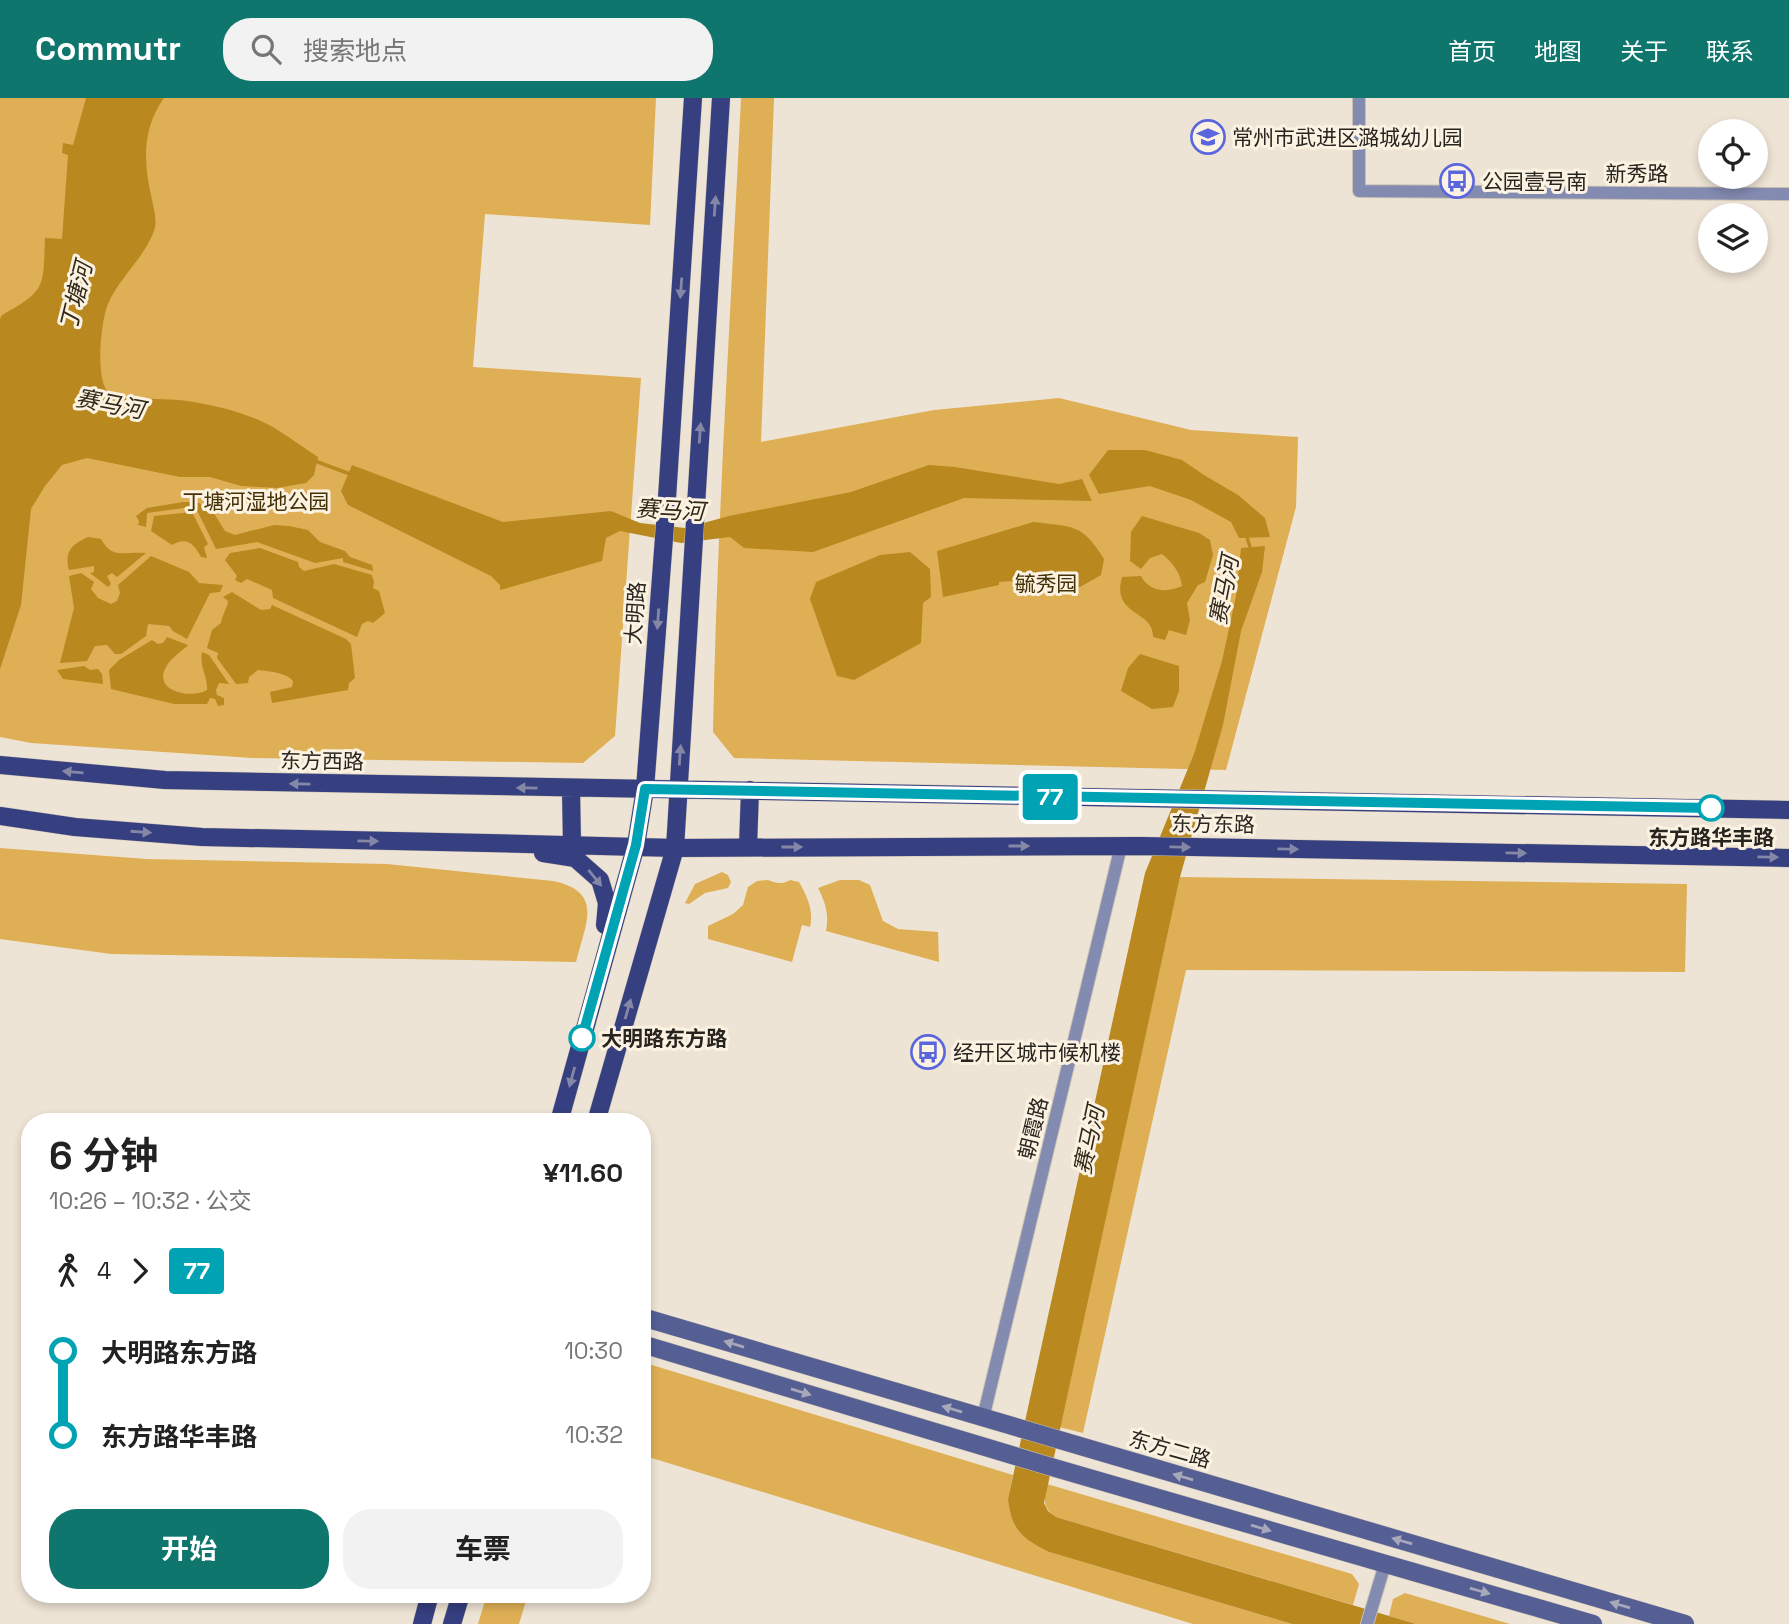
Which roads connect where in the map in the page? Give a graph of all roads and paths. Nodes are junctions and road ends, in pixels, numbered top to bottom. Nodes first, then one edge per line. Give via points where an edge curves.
1 (693, 98) edge
2 (721, 98) edge
3 (1360, 98) edge
4 (1789, 194) edge
5 (0, 765) edge
6 (571, 789) junction
7 (645, 789) junction
8 (678, 789) junction
9 (750, 790) junction
10 (1789, 810) edge
11 (0, 816) edge
12 (487, 843) junction
13 (572, 845) junction
14 (636, 845) junction
15 (1121, 846) junction
16 (748, 847) junction
17 (675, 848) junction
18 (1789, 858) edge
19 (603, 961) junction
20 (561, 1113) edge
21 (599, 1113) edge
22 (651, 1320) edge
23 (651, 1347) edge
24 (983, 1418) junction
25 (1385, 1564) junction
26 (428, 1603) edge
27 (458, 1603) edge
28 (422, 1624) edge
29 (452, 1624) edge
30 (1367, 1624) edge
31 (1592, 1624) edge
32 (1685, 1624) edge

1 -> 7 main road, 大明路
8 -> 2 main road
3 - 4 street, 新秀路 via 1359,191
6 -> 5 main road, 东方西路 via 166,780
6 - 7 main road, 东方西路
6 - 13 main road
7 - 8 main road, 东方东路
7 - 14 main road, 大明路
8 - 9 main road, 东方东路
8 - 17 main road
9 - 10 main road, 东方东路
9 - 16 main road
11 -> 12 main road via 202,837
12 - 13 main road
12 -> 19 main road via 575,858 600,880 607,903
13 - 14 main road
14 - 17 main road, 东方东路
14 - 19 main road, 大明路
16 -> 15 main road, 东方东路
15 -> 18 main road, 东方东路
15 - 24 street, 朝霞路
16 - 17 main road, 东方东路
21 -> 17 main road
19 -> 20 main road, 大明路
24 -> 22 main road, 东方二路
23 -> 25 main road
32 -> 24 main road, 东方二路
25 - 30 street
25 -> 31 main road
26 - 28 main road
27 - 29 main road

